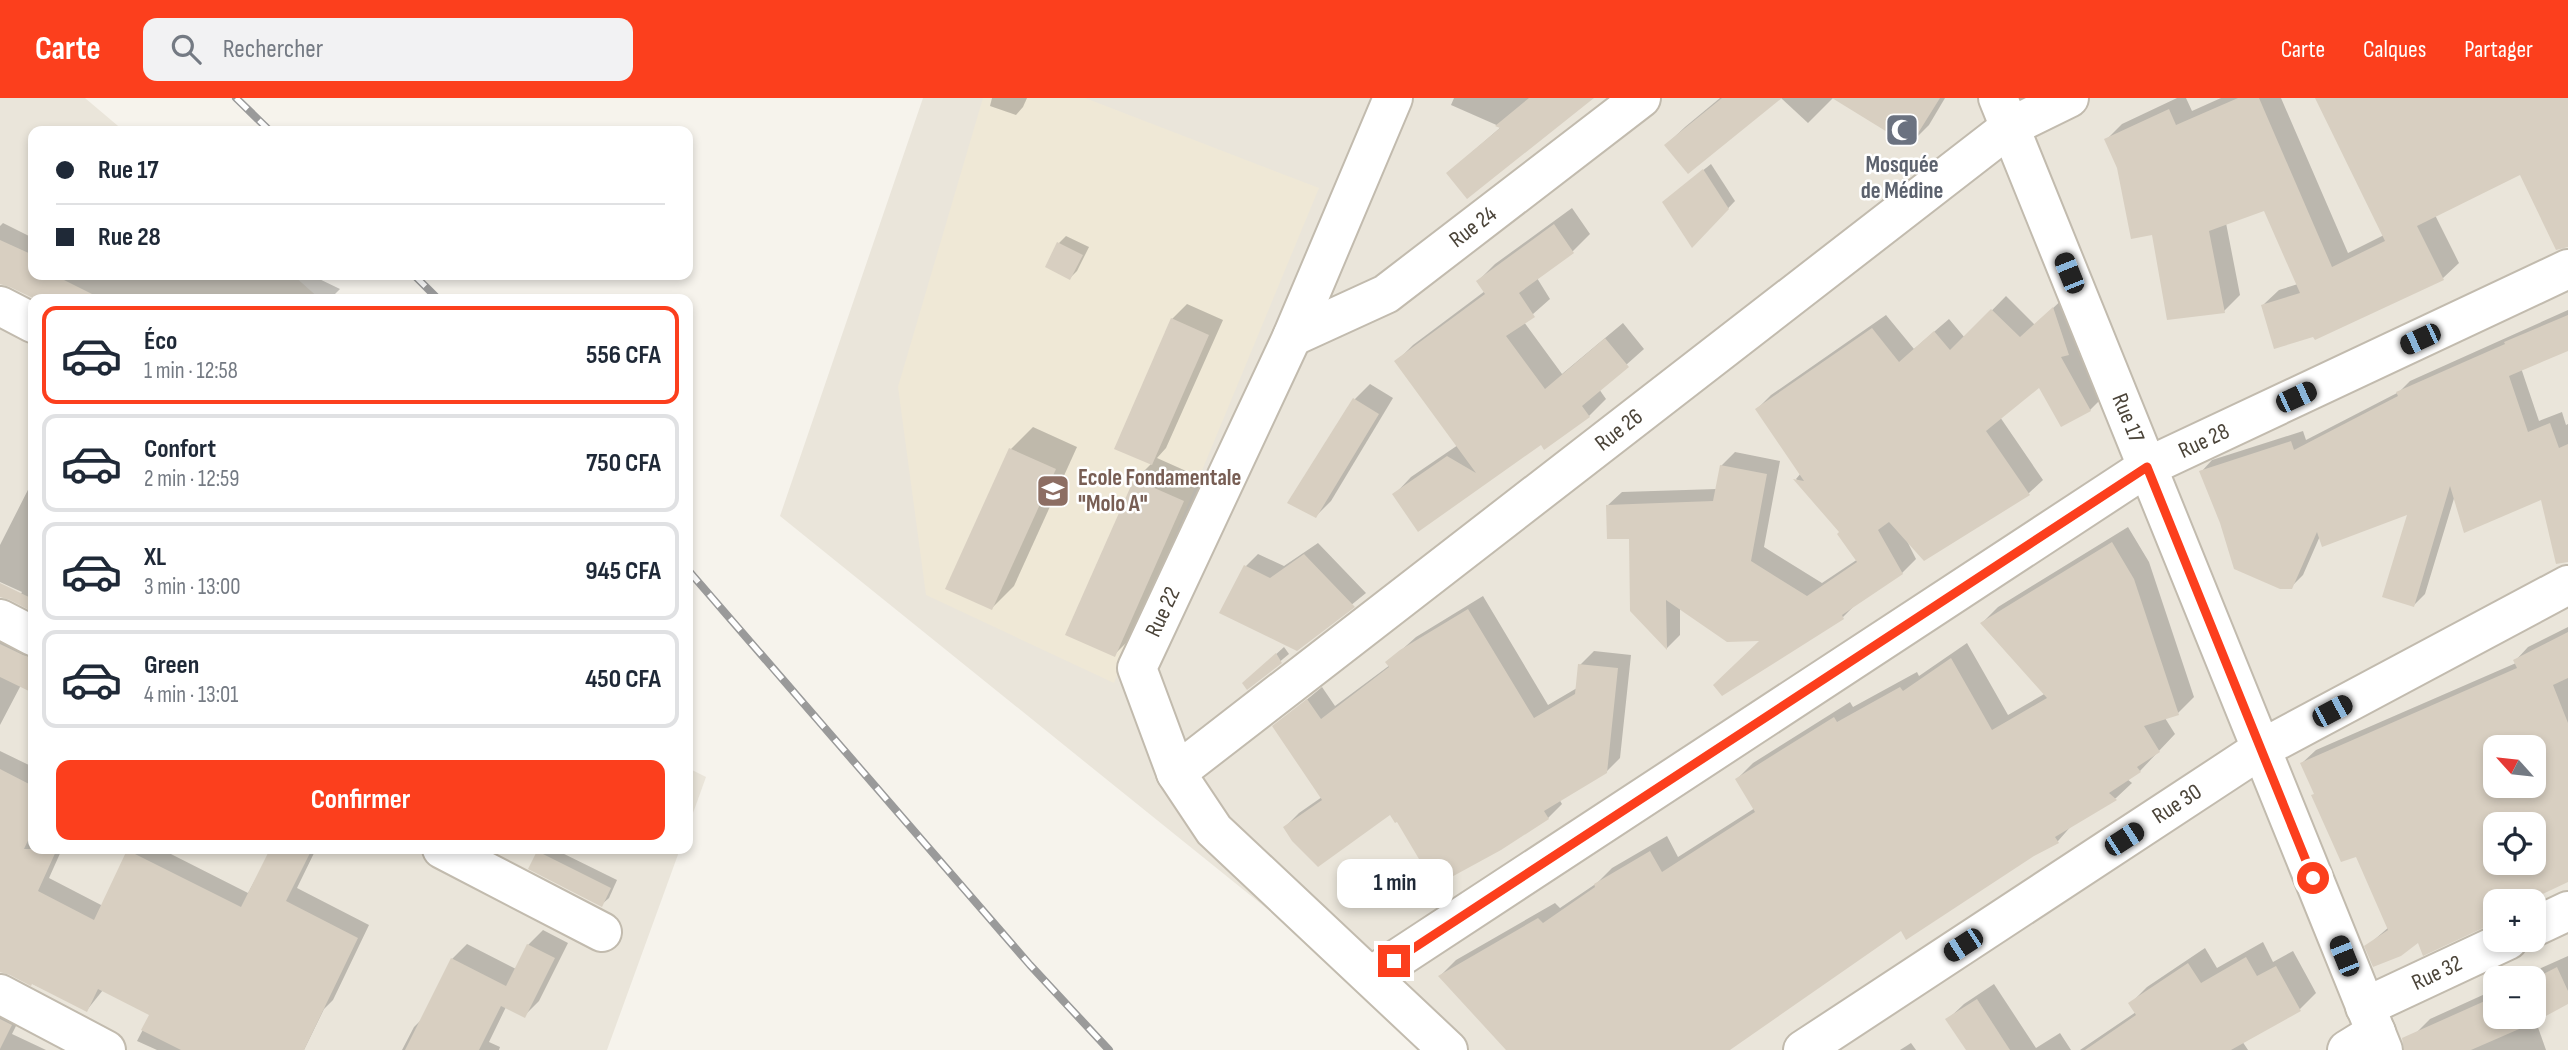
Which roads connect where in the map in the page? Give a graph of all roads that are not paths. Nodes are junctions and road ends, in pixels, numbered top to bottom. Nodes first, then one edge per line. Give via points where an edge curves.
1 (1393, 98) edge
2 (1641, 98) edge
3 (2069, 98) edge
4 (2004, 112) edge
5 (2568, 269) edge
6 (0, 306) edge
7 (28, 320) edge
8 (1292, 337) junction
9 (2147, 467) junction
10 (2568, 585) edge
11 (0, 619) edge
12 (28, 633) edge
13 (2261, 749) junction
14 (1176, 773) junction
15 (452, 854) edge
16 (2568, 911) edge
17 (2546, 922) edge
18 (602, 932) dead end
19 (2490, 952) edge
20 (1371, 976) junction
21 (0, 994) edge
22 (2368, 1035) edge
23 (106, 1050) edge
24 (1448, 1050) edge
25 (1803, 1050) edge

1 - 8 street, Rue 22
2 - 8 street, Rue 24 via 1386,293
3 - 4 street, Rue 26
4 - 9 street, Rue 17
4 - 14 street, Rue 26
5 - 9 street, Rue 28
6 - 7 street
8 - 14 street, Rue 22 via 1137,668
9 - 13 street, Rue 17
9 - 20 street, Rue 28
10 - 13 street, Rue 30
11 - 12 street
13 - 22 street, Rue 17
13 - 25 street, Rue 30
14 - 20 street, Rue 22 via 1214,830
15 - 18 street
16 - 17 street
19 - 22 street, Rue 32
20 - 24 street, Rue 22
21 - 23 street

